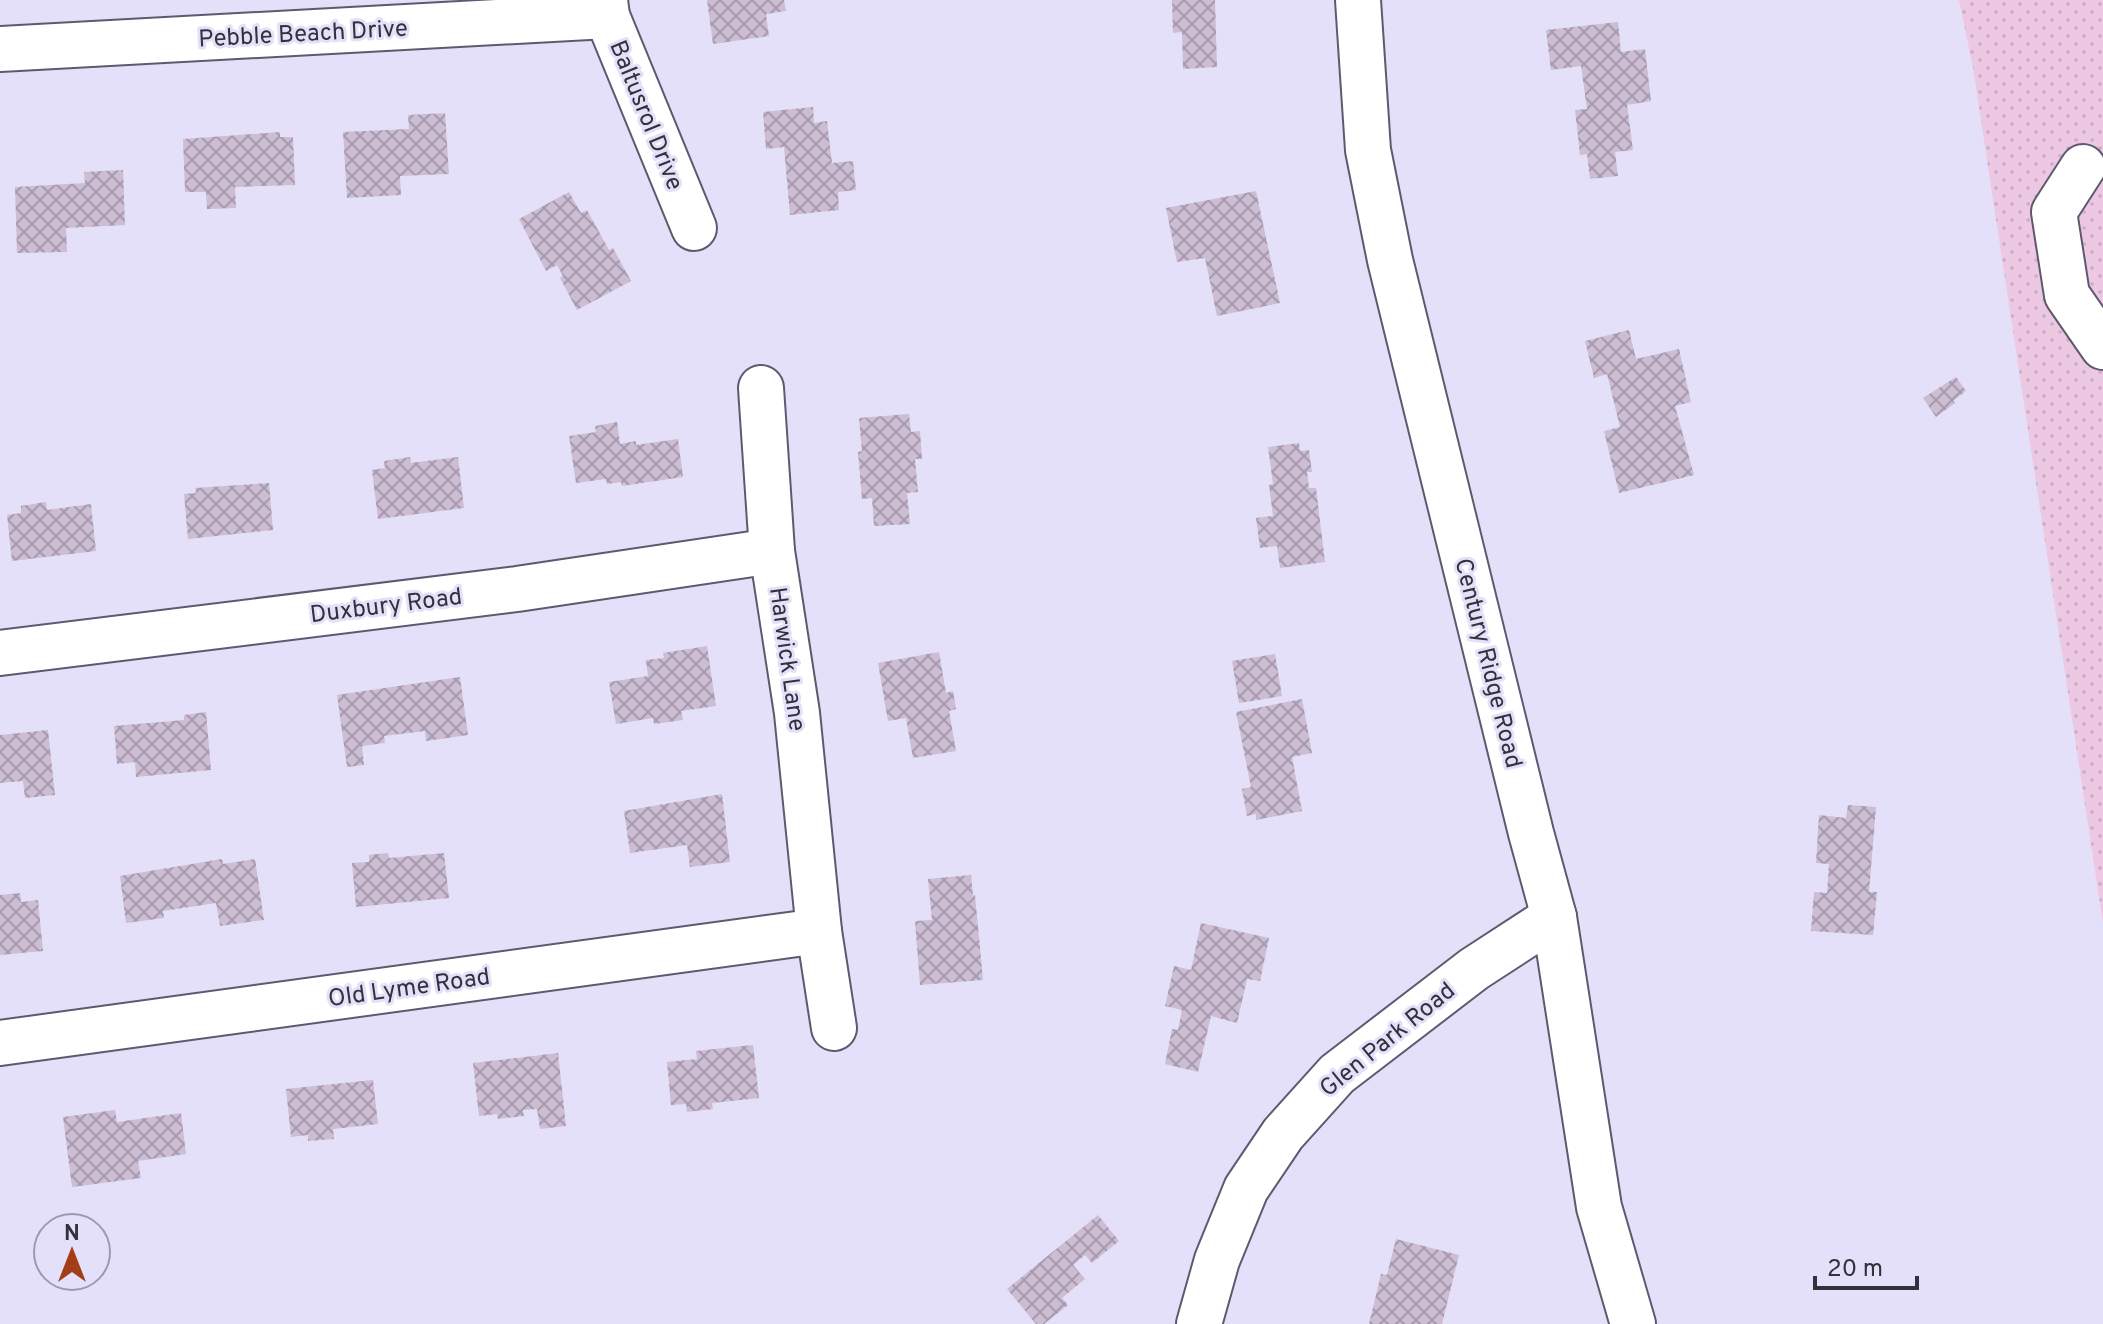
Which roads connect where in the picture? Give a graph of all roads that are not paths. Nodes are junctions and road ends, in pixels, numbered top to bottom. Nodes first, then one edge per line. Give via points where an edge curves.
1 (1358, 0) edge
2 (606, 8) edge
3 (0, 49) edge
4 (2083, 167) dead end
5 (694, 228) dead end
6 (2103, 347) edge
7 (761, 388) dead end
8 (772, 551) junction
9 (0, 653) edge
10 (1554, 917) junction
11 (819, 931) junction
12 (834, 1028) dead end
13 (0, 1043) edge
14 (1199, 1324) edge
15 (1633, 1324) edge

1 - 10 street, Century Ridge Road via 1368,150 1390,260
2 - 3 street, Pebble Beach Drive
2 - 5 street, Baltusrol Drive
4 - 6 street via 2054,212 2067,295
7 - 8 street, Harwick Lane
8 - 9 street, Duxbury Road via 517,589
8 - 11 street, Harwick Lane via 797,713
10 - 14 street, Glen Park Road via 1474,969 1337,1074 1283,1134 1246,1189 1217,1260
10 - 15 street, Century Ridge Road via 1599,1207
11 - 12 street, Harwick Lane
11 - 13 street, Old Lyme Road

